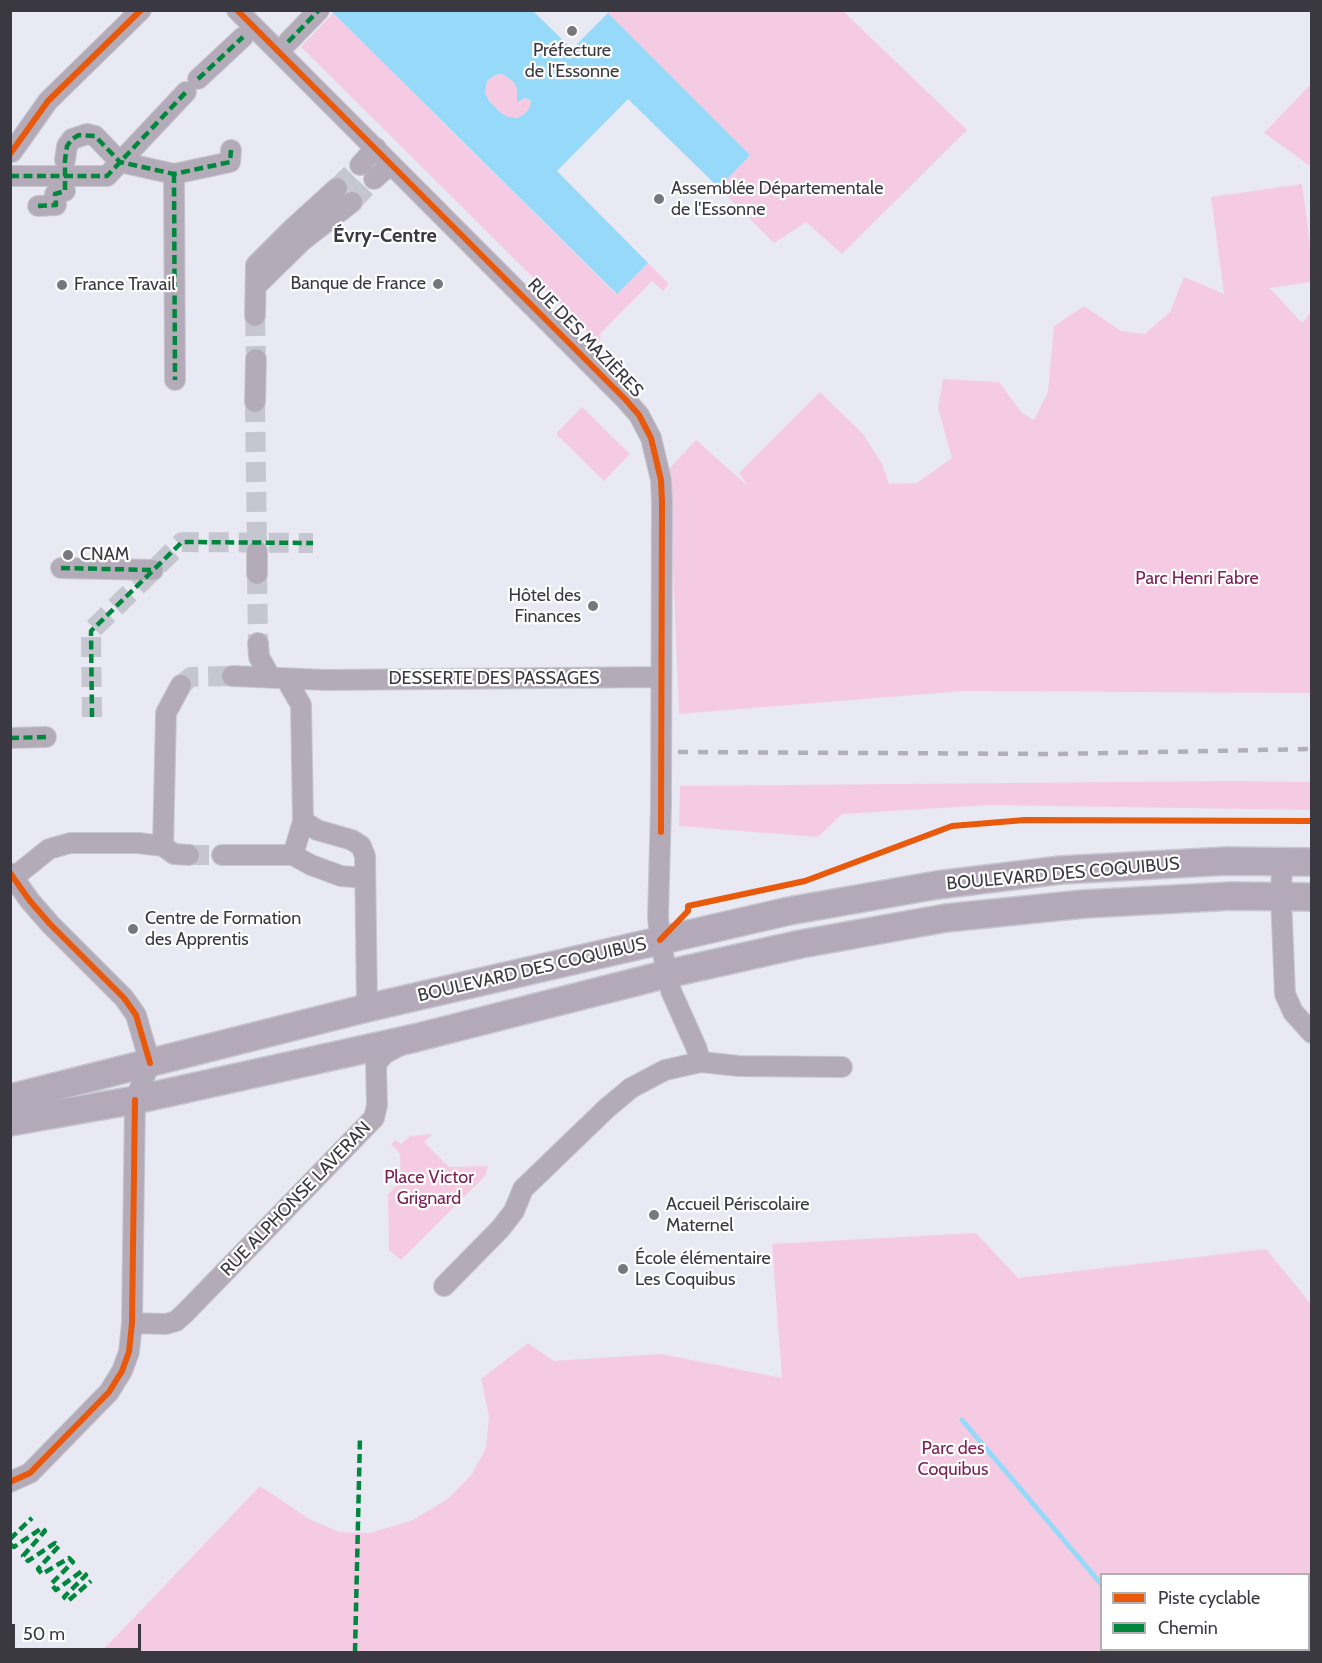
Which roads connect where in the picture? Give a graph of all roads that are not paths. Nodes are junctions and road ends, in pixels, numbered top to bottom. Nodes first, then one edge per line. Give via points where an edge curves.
1 (141, 10) edge
2 (237, 10) edge
3 (319, 10) edge
4 (243, 37) dead end
5 (288, 42) dead end
6 (376, 148) junction
7 (231, 150) dead end
8 (12, 152) edge
9 (65, 160) dead end
10 (120, 162) junction
11 (391, 164) junction
12 (360, 165) tunnel mouth
13 (174, 174) junction
14 (10, 176) edge
15 (374, 179) tunnel mouth
16 (337, 188) tunnel mouth
17 (65, 191) dead end
18 (351, 202) tunnel mouth
19 (38, 206) dead end
20 (256, 286) junction
21 (255, 316) tunnel mouth
22 (256, 359) tunnel mouth
23 (175, 380) dead end
24 (255, 402) tunnel mouth
25 (257, 551) tunnel mouth
26 (60, 568) dead end
27 (153, 570) dead end
28 (257, 574) tunnel mouth
29 (258, 643) tunnel mouth
30 (232, 676) tunnel mouth
31 (662, 677) junction
32 (278, 678) junction
33 (326, 680) junction
34 (181, 685) tunnel mouth
35 (301, 705) junction
36 (46, 737) dead end
37 (10, 738) edge
38 (303, 821) junction
39 (164, 846) junction
40 (189, 855) tunnel mouth
41 (222, 855) tunnel mouth
42 (293, 855) junction
43 (1282, 862) junction
44 (1311, 862) edge
45 (12, 875) edge
46 (365, 878) junction
47 (1281, 897) junction
48 (1311, 897) edge
49 (660, 940) junction
50 (667, 974) junction
51 (367, 1008) junction
52 (1311, 1033) edge
53 (415, 1038) junction
54 (701, 1062) junction
55 (150, 1063) junction
56 (842, 1067) dead end
57 (10, 1098) edge
58 (135, 1100) junction
59 (10, 1122) edge
60 (444, 1286) dead end
61 (132, 1323) junction
62 (10, 1482) edge

1 - 8 street via 48,101
2 - 6 street, RUE DES MAZIÈRES
3 - 5 street
4 - 10 street
6 - 11 street, RUE DES MAZIÈRES
6 - 12 street
7 - 13 street via 230,162
9 - 10 street via 72,139 87,134 95,136
10 - 13 street
10 - 14 street via 107,176
11 - 15 street
11 - 31 street, RUE DES MAZIÈRES via 639,415 651,438 661,480
13 - 23 street
16 - 20 street via 256,265
17 - 19 street via 55,194 56,205
18 - 20 street via 303,240
20 - 21 street
22 - 24 street
25 - 28 street
26 - 27 street
29 - 32 street via 259,657
30 - 32 street, DESSERTE DES PASSAGES
31 - 33 street, DESSERTE DES PASSAGES
31 - 49 street, RUE DES MAZIÈRES
32 - 33 street, DESSERTE DES PASSAGES
32 - 35 street
33 - 35 street
34 - 39 street via 166,713
35 - 38 street
36 - 37 street
38 - 42 street
38 - 46 street via 361,846
39 - 40 street via 174,854
39 - 45 street via 70,843 57,846
41 - 42 street
42 - 46 street via 341,876
43 - 44 main road, BOULEVARD DES COQUIBUS
43 - 47 street
43 - 49 main road, BOULEVARD DES COQUIBUS via 1061,870 937,885 789,911
45 - 55 street via 50,924 136,1015
46 - 51 street
47 - 48 main road, BOULEVARD DES COQUIBUS
47 - 50 main road, BOULEVARD DES COQUIBUS via 1084,904 946,918 801,944
47 - 52 street via 1285,994 1293,1012
49 - 50 street, RUE DES MAZIÈRES
49 - 51 main road, BOULEVARD DES COQUIBUS
50 - 53 main road, BOULEVARD DES COQUIBUS
50 - 54 street, RUE DES MAZIÈRES
51 - 55 main road, BOULEVARD DES COQUIBUS
53 - 58 main road, BOULEVARD DES COQUIBUS
53 - 61 street, RUE ALPHONSE LAVERAN via 384,1054 376,1064 374,1118 185,1313 166,1324
54 - 56 street
54 - 60 street via 664,1070 631,1088 607,1108 523,1189 501,1228
55 - 57 main road, BOULEVARD DES COQUIBUS
55 - 58 street
58 - 59 main road, BOULEVARD DES COQUIBUS
58 - 61 street
61 - 62 street via 129,1352 109,1392 30,1473

